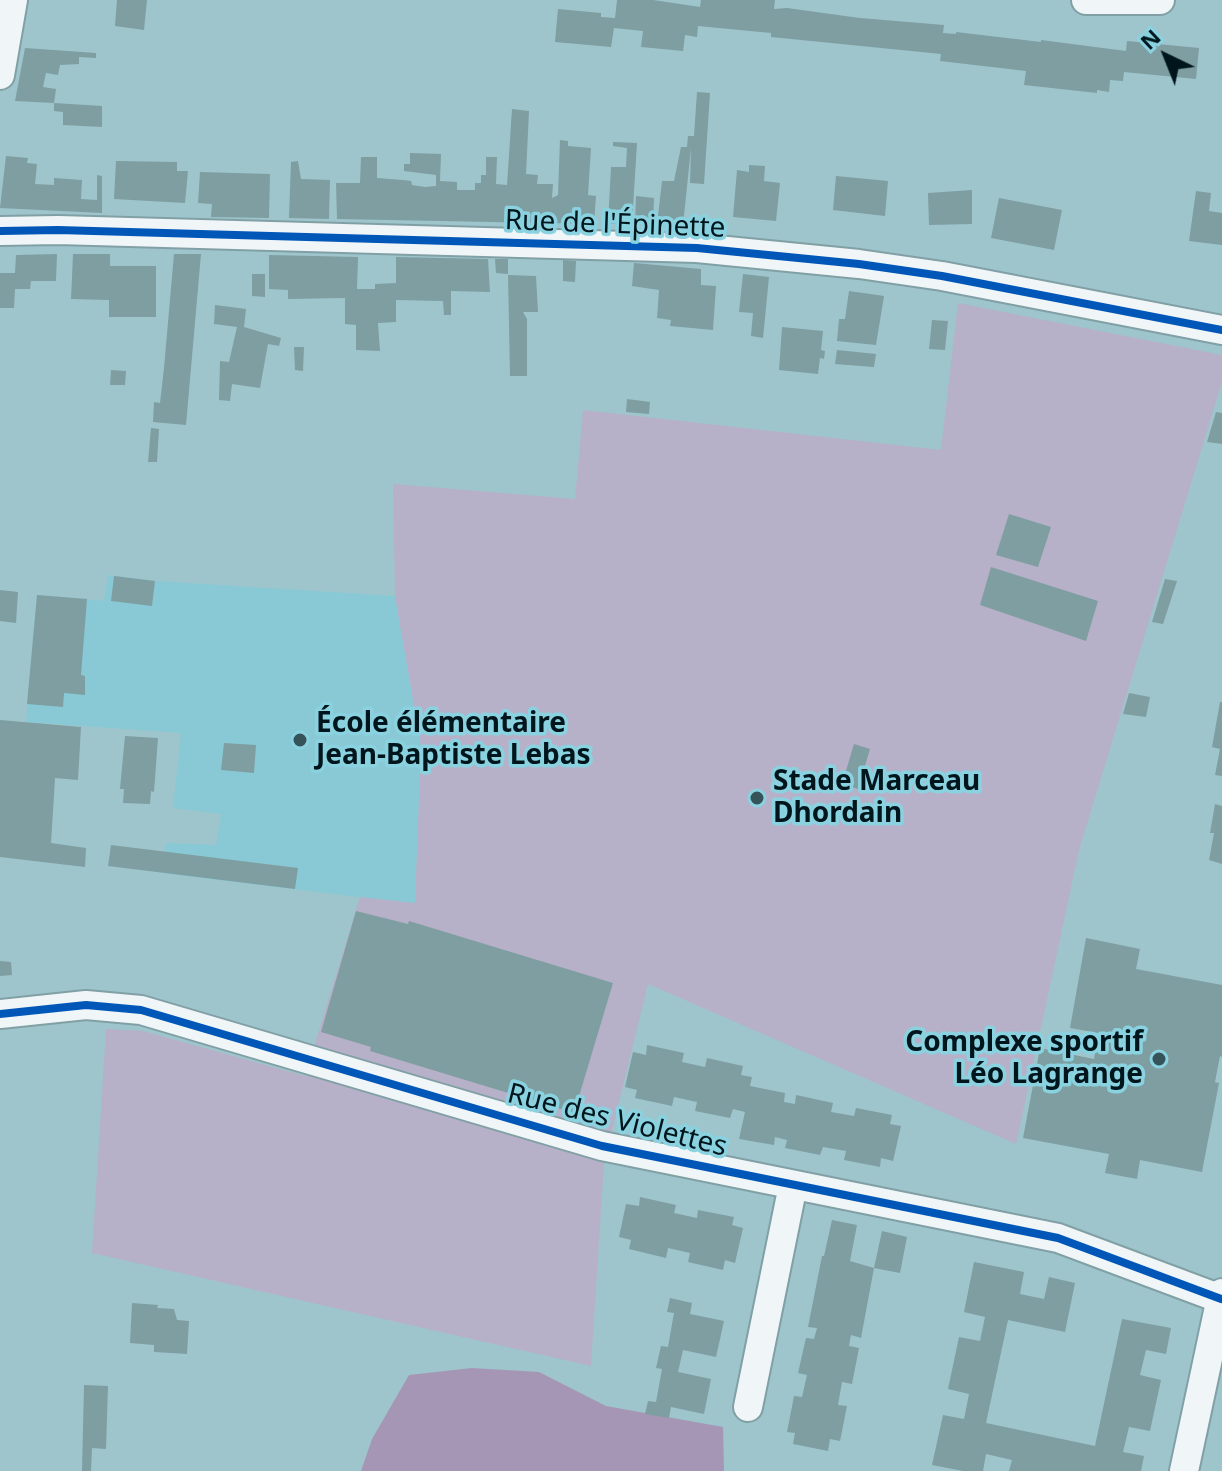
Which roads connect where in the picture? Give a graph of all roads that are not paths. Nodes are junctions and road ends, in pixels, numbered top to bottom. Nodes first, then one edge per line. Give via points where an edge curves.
1 (13, 0) edge
2 (1089, 0) edge
3 (1160, 0) edge
4 (0, 75) edge
5 (0, 231) edge
6 (1222, 330) edge
7 (0, 1014) edge
8 (793, 1185) junction
9 (1221, 1296) edge
10 (748, 1407) dead end
11 (1184, 1471) edge

1 - 4 street
2 - 3 street
5 - 6 street, Rue de l'Épinette via 697,248 942,276
7 - 8 street, Rue des Violettes via 72,1006 141,1010 602,1146
8 - 9 street, Rue des Violettes via 1058,1238
8 - 10 street
9 - 11 street

